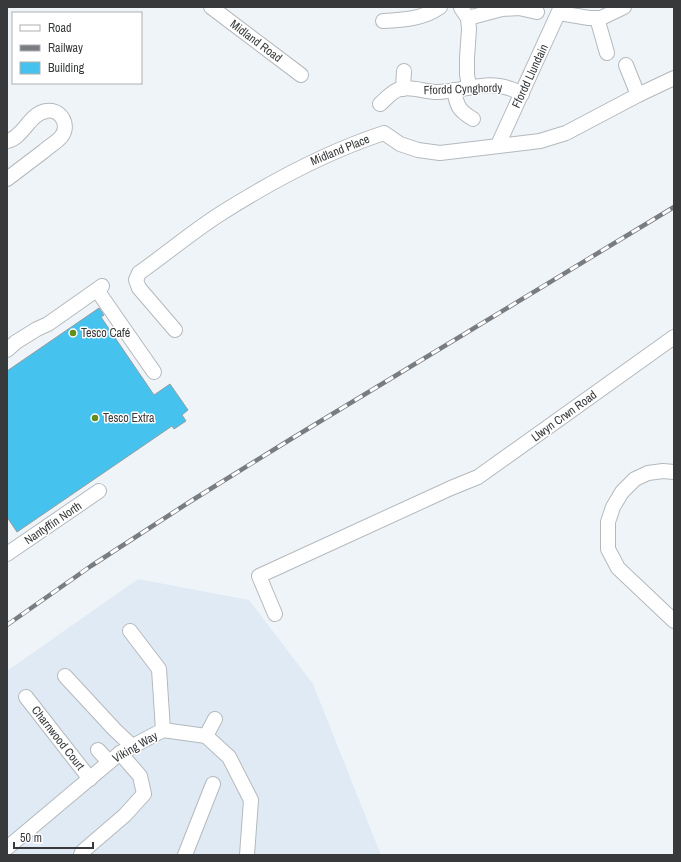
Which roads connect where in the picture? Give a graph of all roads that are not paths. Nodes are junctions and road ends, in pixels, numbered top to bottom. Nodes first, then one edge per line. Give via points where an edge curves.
1 (211, 7) edge
2 (440, 7) edge
3 (514, 7) edge
4 (624, 7) edge
5 (560, 10) edge
6 (536, 12) dead end
7 (464, 13) edge
8 (597, 18) junction
9 (383, 21) dead end
10 (608, 53) dead end
11 (626, 65) dead end
12 (404, 70) dead end
13 (301, 75) dead end
14 (674, 78) edge
15 (469, 87) junction
16 (403, 89) junction
17 (454, 90) junction
18 (522, 94) junction
19 (638, 95) junction
20 (380, 104) dead end
21 (473, 119) dead end
22 (7, 141) edge
23 (498, 145) junction
24 (7, 179) edge
25 (175, 330) dead end
26 (674, 337) edge
27 (7, 350) edge
28 (154, 372) dead end
29 (674, 472) edge
30 (99, 491) dead end
31 (7, 554) edge
32 (275, 614) dead end
33 (674, 621) edge
34 (130, 631) dead end
35 (66, 676) dead end
36 (26, 697) dead end
37 (215, 719) dead end
38 (163, 730) junction
39 (206, 736) junction
40 (126, 749) junction
41 (98, 750) dead end
42 (108, 762) junction
43 (90, 779) junction
44 (213, 784) dead end
45 (7, 848) edge
46 (81, 855) edge
47 (185, 855) edge
48 (247, 855) edge

1 - 13 street, Midland Road
2 - 9 street via 410,19
3 - 6 street
3 - 7 street
4 - 8 street
5 - 8 street
5 - 18 street, Ffordd Llundain
7 - 15 street via 469,29
8 - 10 street
11 - 19 street
12 - 16 street
14 - 19 street, Midland Place
15 - 17 street, Ffordd Cynghordy
15 - 18 street, Ffordd Cynghordy via 493,85 507,87
16 - 17 street, Ffordd Cynghordy via 438,92
16 - 20 street via 391,94
17 - 21 street via 457,106
18 - 23 street, Ffordd Llundain
19 - 23 street, Midland Place via 566,133 540,141
22 - 24 street via 14,138 40,113 53,111 64,120 66,127 61,138
23 - 25 street, Midland Place via 440,152 418,150 400,144 384,133 301,166 220,214 139,273 136,280 139,288
26 - 32 street, Llwyn Crwn Road via 478,477 259,576
27 - 28 street via 100,288
29 - 33 street via 648,473 635,479 622,492 608,522 608,549 618,568
30 - 31 street, Nantyffin North
34 - 38 street via 159,669
35 - 40 street via 115,730
36 - 43 street, Charnwood Court
37 - 39 street
38 - 39 street, Viking Way
38 - 40 street, Viking Way
39 - 48 street via 229,757 250,800
40 - 42 street, Viking Way
40 - 46 street via 140,776 144,794
41 - 42 street
42 - 43 street, Viking Way
43 - 45 street, Viking Way
44 - 47 street

